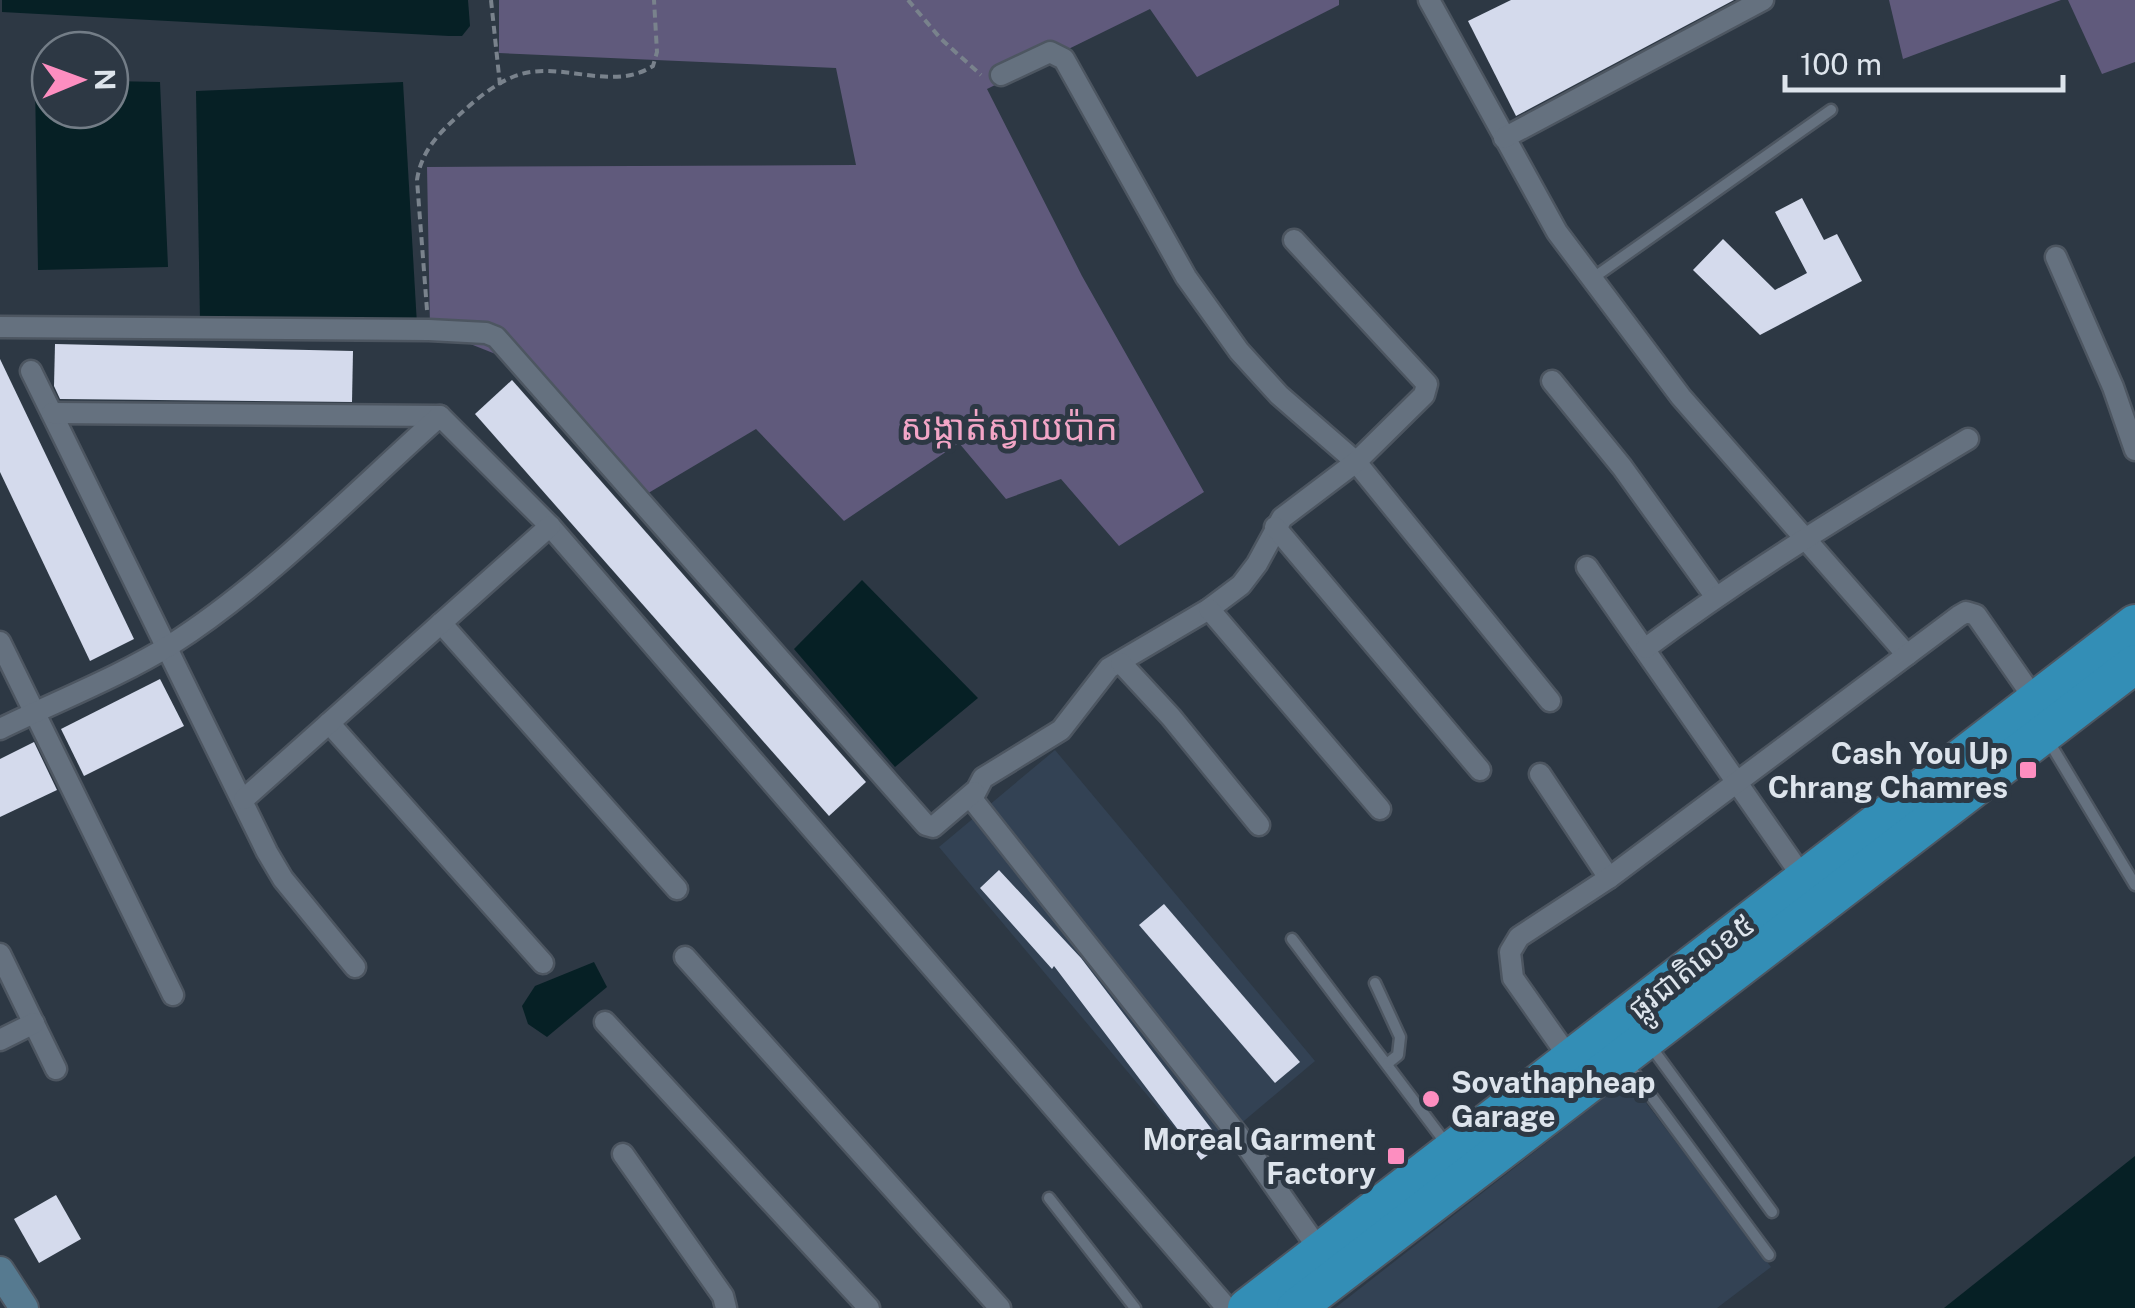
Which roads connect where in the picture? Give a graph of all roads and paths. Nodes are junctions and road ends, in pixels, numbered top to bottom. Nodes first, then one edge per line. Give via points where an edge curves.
1 (492, 0) edge
2 (654, 0) edge
3 (908, 0) edge
4 (1762, 0) edge
5 (1438, 3) edge
6 (990, 75) joint
7 (500, 84) junction
8 (1831, 110) dead end
9 (1504, 138) junction
10 (1294, 240) dead end
11 (2056, 258) dead end
12 (1592, 279) junction
13 (0, 327) edge
14 (429, 330) junction
15 (31, 371) dead end
16 (1552, 382) dead end
17 (52, 414) junction
18 (440, 416) junction
19 (1968, 439) dead end
20 (2135, 450) edge
21 (1356, 462) junction
22 (550, 526) junction
23 (1275, 527) junction
24 (1802, 539) junction
25 (1587, 567) dead end
26 (1716, 596) junction
27 (1210, 609) junction
28 (441, 623) junction
29 (2135, 624) edge
30 (0, 642) edge
31 (167, 647) junction
32 (1646, 648) junction
33 (1907, 656) junction
34 (1120, 663) junction
35 (2135, 664) edge
36 (1550, 701) dead end
37 (34, 712) junction
38 (2040, 717) junction
39 (329, 724) junction
40 (0, 729) edge
41 (1480, 770) dead end
42 (1540, 774) dead end
43 (1738, 780) junction
44 (974, 792) junction
45 (244, 800) junction
46 (1380, 809) dead end
47 (1259, 824) dead end
48 (1609, 878) junction
49 (1804, 879) junction
50 (2135, 885) edge
51 (677, 890) dead end
52 (1292, 939) dead end
53 (0, 954) edge
54 (686, 957) dead end
55 (543, 964) dead end
56 (355, 967) dead end
57 (1375, 983) dead end
58 (173, 995) dead end
59 (605, 1022) dead end
60 (34, 1023) junction
61 (0, 1040) edge
62 (1634, 1048) junction
63 (1388, 1063) junction
64 (56, 1069) dead end
65 (1558, 1081) junction
66 (1451, 1150) junction
67 (623, 1154) dead end
68 (1050, 1198) dead end
69 (1772, 1212) dead end
70 (1389, 1218) junction
71 (1320, 1252) junction
72 (1769, 1256) dead end
73 (0, 1270) edge
74 (24, 1308) edge
75 (726, 1308) edge
76 (869, 1308) edge
77 (1000, 1308) edge
78 (1135, 1308) edge
79 (1227, 1308) edge
80 (1246, 1308) edge
81 (1296, 1308) edge

1 - 7 path
2 - 7 path via 657,52 644,72 630,78 544,71
3 - 6 path via 941,38
4 - 9 street
5 - 9 street
6 - 21 street via 1050,52 1064,58 1186,278 1279,395
7 - 14 path via 451,123 420,162
8 - 12 lane
9 - 12 street
10 - 21 street via 1428,386
11 - 20 street
12 - 24 street
13 - 14 street
14 - 44 street via 486,334 504,343 926,825 933,827
15 - 17 street
16 - 26 street
17 - 18 street
17 - 31 street
18 - 22 street
18 - 31 street via 246,589
19 - 24 street
21 - 23 street
21 - 36 street
22 - 28 street
22 - 79 street
23 - 27 street via 1250,575
23 - 41 street
24 - 26 street
24 - 33 street
25 - 32 street
26 - 32 street
27 - 34 street
27 - 46 street
28 - 39 street
28 - 51 street
29 - 38 highway, ផ្លូវជាតិលេខ៥
30 - 37 street
31 - 37 street
31 - 45 street
32 - 43 street
33 - 38 street via 1958,616 1976,615
33 - 43 street
34 - 44 street via 1099,679 1061,730 982,778
34 - 47 street
35 - 38 highway, ផ្លូវជាតិលេខ៥
37 - 40 street
37 - 58 street
38 - 49 highway, ផ្លូវជាតិលេខ៥
38 - 50 lane
38 - 62 highway, ផ្លូវជាតិលេខ៥
39 - 45 street
39 - 55 street
42 - 48 street
43 - 48 street
43 - 49 street
44 - 71 street via 978,808 1246,1146
45 - 56 street via 283,879
48 - 65 street via 1518,937 1510,952 1513,978
49 - 65 highway, ផ្លូវជាតិលេខ៥
52 - 63 lane
53 - 60 street
54 - 77 street
57 - 63 lane via 1400,1037 1398,1055
59 - 76 street
60 - 61 street
60 - 64 street
62 - 65 highway, ផ្លូវជាតិលេខ៥
62 - 69 lane
62 - 72 lane
63 - 66 lane
65 - 66 highway, ផ្លូវជាតិលេខ៥
65 - 70 highway, ផ្លូវជាតិលេខ៥
66 - 70 highway, ផ្លូវជាតិលេខ៥
67 - 75 street
68 - 78 lane
70 - 71 highway, ផ្លូវជាតិលេខ៥
70 - 81 highway, ផ្លូវជាតិលេខ៥
71 - 80 highway, ផ្លូវជាតិលេខ៥
73 - 74 street

